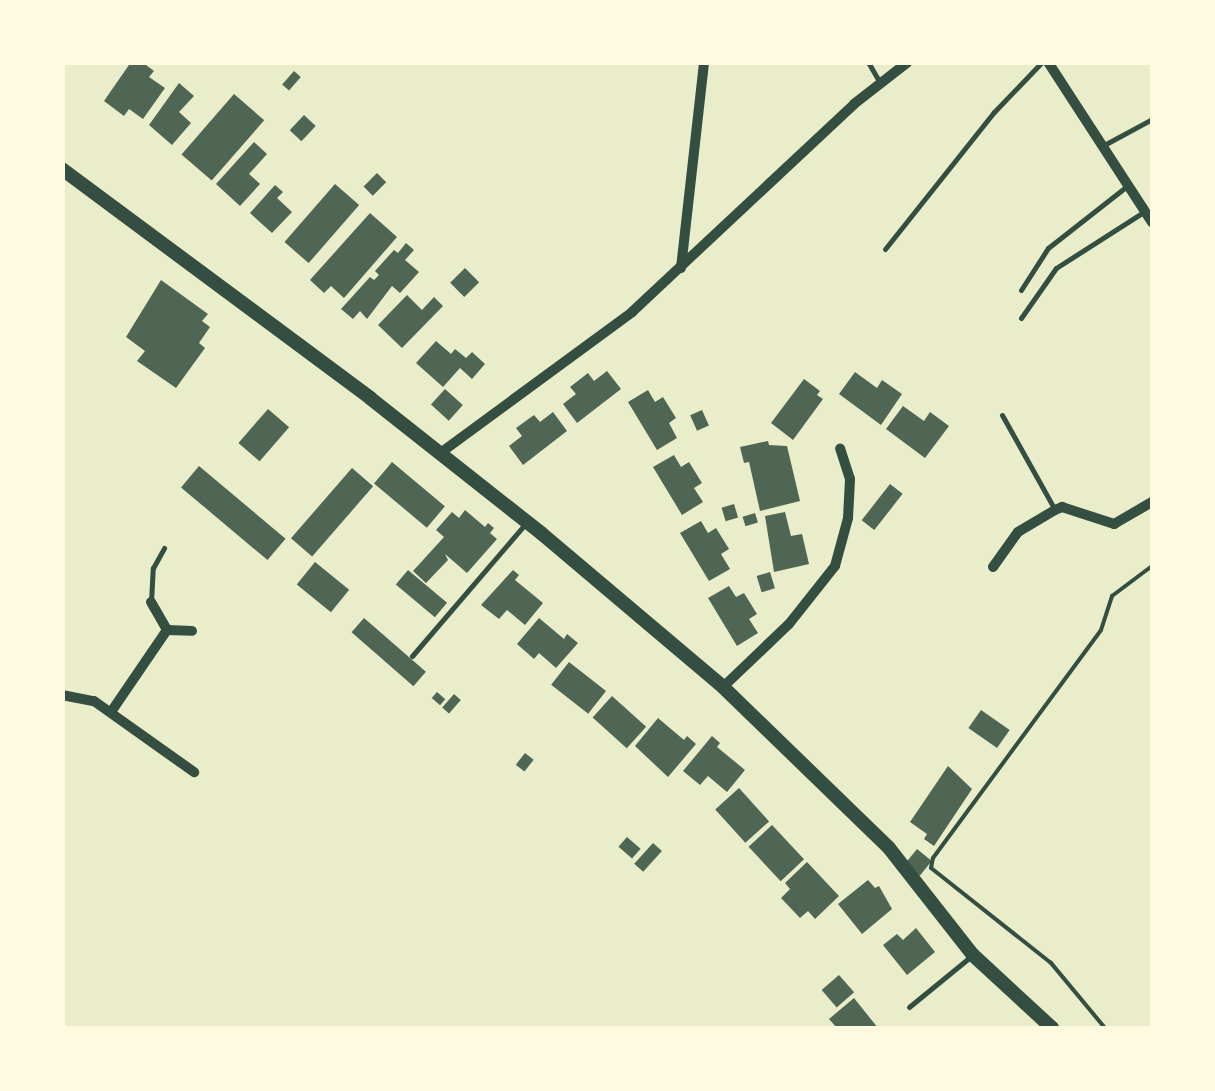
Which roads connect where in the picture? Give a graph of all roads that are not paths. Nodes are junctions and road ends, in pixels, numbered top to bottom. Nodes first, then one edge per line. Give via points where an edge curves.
1 (704, 62) edge
2 (868, 62) edge
3 (908, 62) edge
4 (1045, 62) edge
5 (880, 84) junction
6 (1152, 119) edge
7 (1104, 145) junction
8 (62, 170) edge
9 (1130, 184) junction
10 (1146, 210) junction
11 (1152, 222) edge
12 (886, 248) dead end
13 (680, 269) junction
14 (1022, 290) dead end
15 (1021, 318) dead end
16 (1002, 415) dead end
17 (840, 449) dead end
18 (439, 454) junction
19 (1152, 502) edge
20 (1055, 510) junction
21 (527, 522) junction
22 (164, 548) dead end
23 (993, 567) dead end
24 (151, 602) joint
25 (167, 630) junction
26 (192, 631) dead end
27 (412, 656) dead end
28 (723, 688) junction
29 (62, 695) edge
30 (111, 712) junction
31 (194, 772) dead end
32 (973, 956) junction
33 (909, 1007) dead end
34 (1052, 1028) edge

1 - 13 street
2 - 5 lane
3 - 5 street
4 - 7 street
4 - 12 lane via 994,112
5 - 13 street
6 - 7 lane
7 - 9 street
8 - 18 street via 259,312
9 - 10 street
9 - 14 lane via 1048,248
10 - 11 street
10 - 15 lane via 1056,268
13 - 18 street via 609,330
16 - 20 lane
17 - 28 street via 850,478 836,566
18 - 21 street
19 - 20 street via 1114,524
20 - 23 street via 1018,532
21 - 27 lane
21 - 28 street
22 - 24 lane via 153,568
24 - 25 street
25 - 26 street
25 - 30 street
28 - 32 street via 888,848
29 - 30 street
30 - 31 street
32 - 33 lane
32 - 34 street

